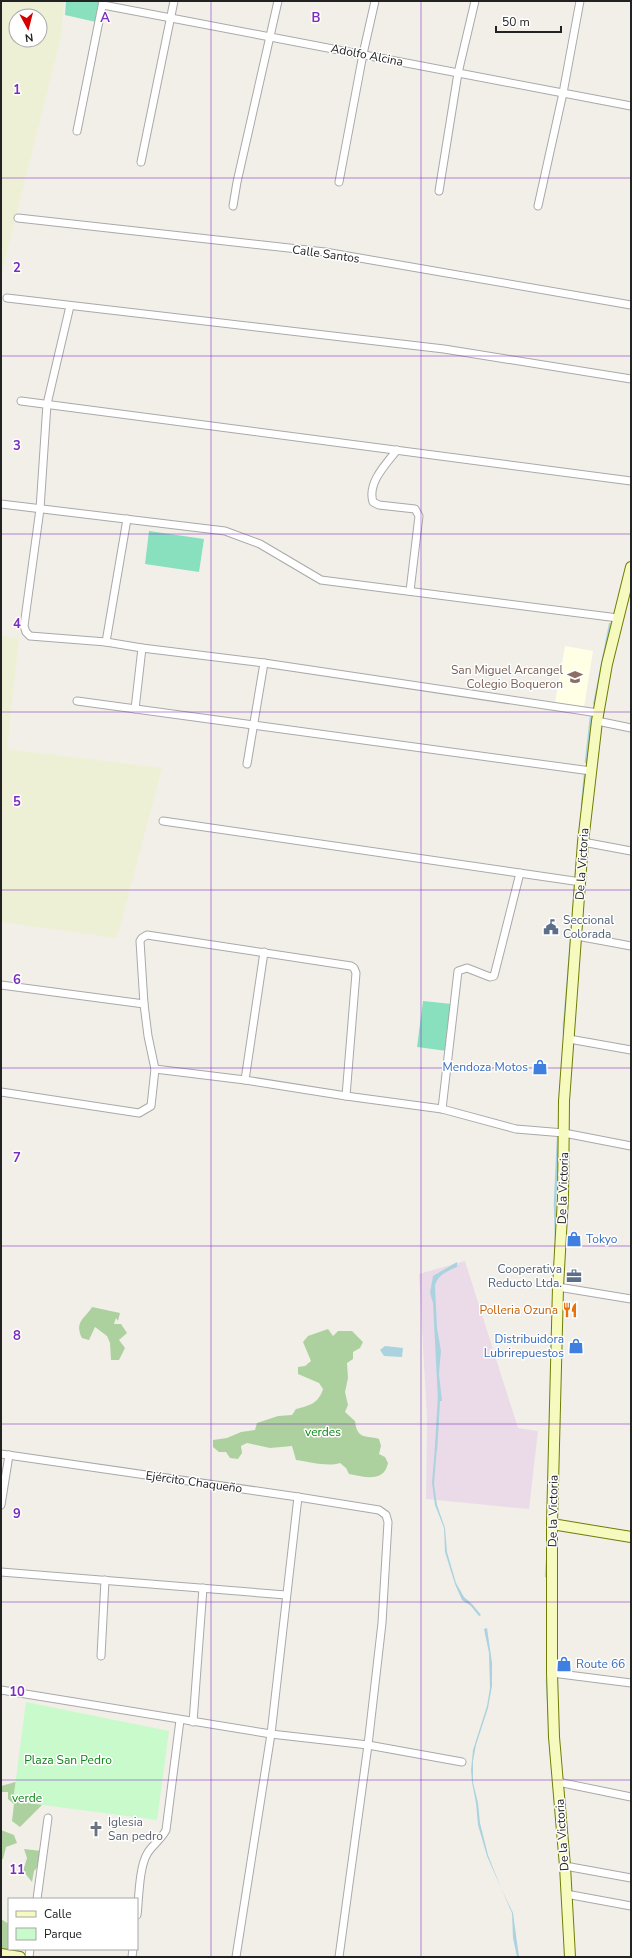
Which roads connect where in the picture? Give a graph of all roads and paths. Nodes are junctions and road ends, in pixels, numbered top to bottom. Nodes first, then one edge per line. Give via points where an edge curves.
1 (174, 1) edge
2 (278, 1) edge
3 (375, 1) edge
4 (475, 1) edge
5 (580, 1) edge
6 (103, 3) edge
7 (170, 17) junction
8 (270, 36) junction
9 (363, 54) junction
10 (458, 73) junction
11 (563, 93) junction
12 (631, 106) edge
13 (77, 131) dead end
14 (141, 162) dead end
15 (339, 182) dead end
16 (439, 191) dead end
17 (233, 206) dead end
18 (538, 206) dead end
19 (18, 218) dead end
20 (7, 298) dead end
21 (631, 305) edge
22 (70, 306) junction
23 (631, 379) edge
24 (21, 400) dead end
25 (47, 404) junction
26 (397, 450) junction
27 (631, 481) edge
28 (1, 504) edge
29 (40, 509) junction
30 (127, 520) junction
31 (631, 567) edge
32 (410, 591) junction
33 (627, 600) edge
34 (618, 618) junction
35 (106, 642) junction
36 (142, 648) junction
37 (264, 663) junction
38 (77, 701) dead end
39 (135, 708) junction
40 (598, 717) junction
41 (254, 724) junction
42 (631, 728) edge
43 (247, 764) dead end
44 (591, 771) junction
45 (163, 821) dead end
46 (583, 842) junction
47 (631, 851) edge
48 (520, 873) junction
49 (581, 882) junction
50 (577, 936) junction
51 (631, 946) edge
52 (264, 952) junction
53 (1, 984) edge
54 (144, 1004) junction
55 (569, 1039) junction
56 (631, 1050) edge
57 (155, 1069) junction
58 (245, 1080) junction
59 (1, 1092) edge
60 (346, 1096) junction
61 (442, 1109) junction
62 (564, 1133) junction
63 (631, 1146) edge
64 (558, 1286) junction
65 (631, 1299) edge
66 (1, 1454) edge
67 (9, 1455) junction
68 (298, 1497) junction
69 (1, 1505) edge
70 (552, 1524) junction
71 (631, 1537) edge
72 (1, 1572) edge
73 (105, 1580) junction
74 (203, 1588) junction
75 (286, 1595) junction
76 (101, 1656) dead end
77 (552, 1673) junction
78 (631, 1683) edge
79 (1, 1690) edge
80 (180, 1720) junction
81 (194, 1722) junction
82 (271, 1734) junction
83 (368, 1746) junction
84 (462, 1762) dead end
85 (558, 1782) junction
86 (631, 1797) edge
87 (48, 1818) dead end
88 (565, 1866) junction
89 (631, 1878) edge
90 (566, 1894) junction
91 (37, 1898) edge
92 (138, 1906) edge
93 (631, 1906) edge
94 (1, 1954) edge
95 (20, 1957) edge
96 (236, 1957) edge
97 (339, 1957) edge
98 (570, 1957) edge

1 - 7 street
2 - 8 street
3 - 9 street
4 - 10 street
5 - 11 street
6 - 7 street, Adolfo Alcina
6 - 13 street
7 - 8 street, Adolfo Alcina
7 - 14 street
8 - 9 street, Adolfo Alcina
8 - 17 street
9 - 10 street, Adolfo Alcina
9 - 15 street
10 - 11 street, Adolfo Alcina
10 - 16 street
11 - 12 street, Adolfo Alcina
11 - 18 street
19 - 21 street, Calle Santos via 324,252
20 - 22 street
22 - 23 street via 444,349
22 - 25 street
24 - 25 street
25 - 26 street
25 - 29 street
26 - 27 street
26 - 32 street via 374,482 371,496 373,502 379,505 417,511 419,516
28 - 29 street
29 - 30 street
29 - 35 street via 24,626 26,632 30,636
30 - 32 street via 225,531 260,544 321,580
30 - 35 street
31 - 33 main road, De la Victoria
32 - 34 street
33 - 34 main road, De la Victoria
34 - 40 main road, De la Victoria
35 - 36 street
36 - 37 street
36 - 39 street
37 - 40 street
37 - 41 street
38 - 39 street
39 - 41 street
40 - 42 street
40 - 44 main road, De la Victoria
41 - 43 street
41 - 44 street
44 - 46 main road, De la Victoria
45 - 48 street
46 - 47 street
46 - 49 main road, De la Victoria
48 - 49 street
48 - 61 street via 494,976 490,977 467,968 458,971
49 - 50 main road, De la Victoria
50 - 51 street
50 - 55 main road, De la Victoria
52 - 54 street via 144,936 140,941
52 - 58 street
52 - 60 street via 354,968 356,973
53 - 54 street
54 - 57 street
55 - 56 street
55 - 62 main road, De la Victoria
57 - 58 street
57 - 59 street via 151,1106 139,1113
58 - 60 street
60 - 61 street
61 - 62 street via 516,1129
62 - 63 street
62 - 64 main road, De la Victoria
64 - 65 street
64 - 70 main road, De la Victoria
66 - 67 street, Ejército Chaqueño
67 - 68 street, Ejército Chaqueño
67 - 69 street
68 - 75 street
68 - 83 street, Ejército Chaqueño via 379,1510 386,1515 388,1522 382,1623
70 - 71 main road
70 - 77 main road, De la Victoria
72 - 73 street
73 - 74 street
73 - 76 street
74 - 75 street
74 - 81 street
75 - 82 street
77 - 78 street
77 - 85 main road, De la Victoria
79 - 80 street
80 - 81 street
80 - 92 street via 166,1830 163,1837 147,1853 143,1862
81 - 82 street
82 - 83 street
82 - 96 street
83 - 84 street
83 - 97 street
85 - 86 street
85 - 88 main road, De la Victoria
87 - 91 street
88 - 89 street
88 - 90 main road, De la Victoria
90 - 93 street
90 - 98 main road, De la Victoria
94 - 95 main road

